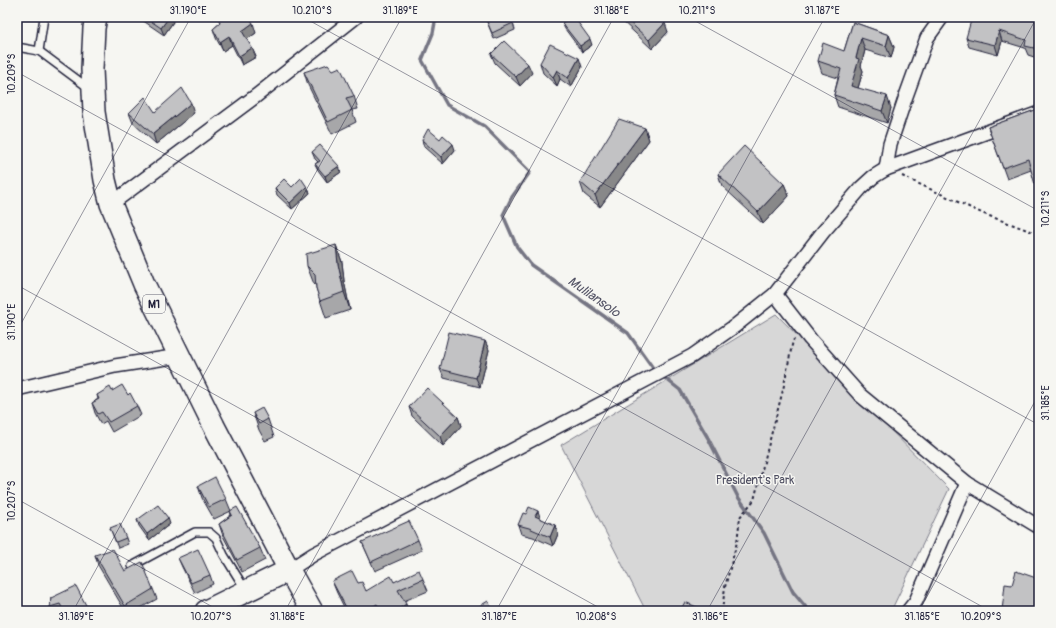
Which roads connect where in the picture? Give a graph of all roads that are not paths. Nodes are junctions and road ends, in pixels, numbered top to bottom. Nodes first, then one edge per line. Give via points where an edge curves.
1 (44, 17) edge
2 (96, 17) edge
3 (356, 17) edge
4 (942, 17) edge
5 (17, 47) edge
6 (39, 51) junction
7 (93, 92) junction
8 (1039, 113) edge
9 (886, 169) junction
10 (111, 204) junction
11 (775, 294) junction
12 (179, 356) junction
13 (17, 389) edge
14 (966, 483) junction
15 (1039, 527) edge
16 (132, 566) edge
17 (289, 570) junction
18 (246, 591) junction
19 (206, 611) edge
20 (312, 611) edge
21 (908, 611) edge

1 - 6 lane
2 - 7 main road, M1
3 - 10 street via 256,96
4 - 9 street via 927,38 890,144
5 - 6 lane
6 - 7 lane
7 - 10 main road, M1 via 99,147
8 - 9 street
9 - 11 street via 861,188
10 - 12 main road, M1 via 144,284
11 - 14 street via 860,395
11 - 17 street via 692,356 314,554
12 - 13 street via 115,366
12 - 17 main road, M1
14 - 15 street
14 - 21 street via 916,601
16 - 18 lane via 195,532 209,532 216,538
17 - 18 main road
17 - 20 main road
18 - 19 main road

